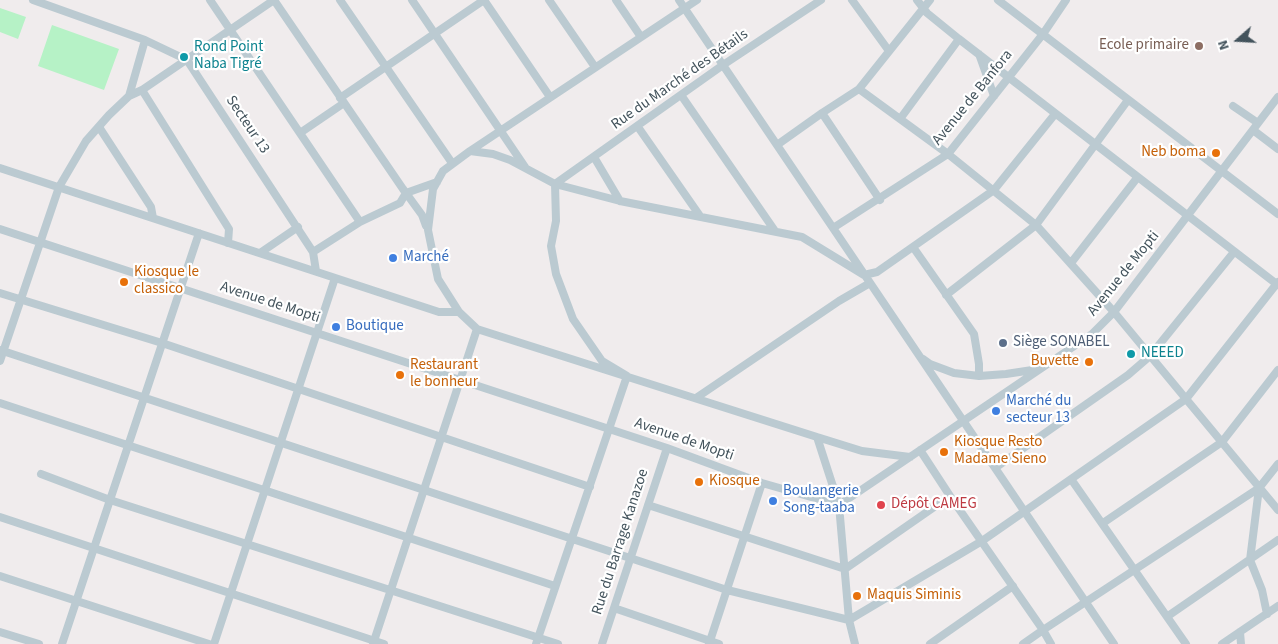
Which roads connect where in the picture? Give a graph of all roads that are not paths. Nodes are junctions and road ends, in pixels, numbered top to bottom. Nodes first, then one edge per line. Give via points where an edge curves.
1 (33, 0) edge
2 (210, 0) edge
3 (274, 0) edge
4 (340, 0) edge
5 (412, 0) edge
6 (484, 0) edge
7 (549, 0) edge
8 (616, 0) edge
9 (679, 0) edge
10 (697, 0) edge
11 (821, 0) edge
12 (852, 0) edge
13 (917, 0) edge
14 (930, 0) edge
15 (998, 0) edge
16 (1066, 0) edge
17 (684, 8) junction
18 (923, 8) junction
19 (231, 30) junction
20 (435, 34) junction
21 (1043, 34) junction
22 (641, 37) junction
23 (959, 39) junction
24 (145, 40) junction
25 (889, 51) junction
26 (979, 54) junction
27 (187, 60) junction
28 (723, 65) junction
29 (386, 67) junction
30 (595, 67) junction
31 (1010, 76) junction
32 (859, 89) junction
33 (142, 90) junction
34 (681, 95) junction
35 (130, 96) junction
36 (994, 96) junction
37 (550, 97) junction
38 (1278, 97) edge
39 (342, 100) junction
40 (1128, 100) junction
41 (1233, 106) dead end
42 (822, 113) junction
43 (1055, 114) junction
44 (900, 119) junction
45 (1256, 126) junction
46 (99, 127) junction
47 (638, 127) junction
48 (500, 130) junction
49 (300, 133) junction
50 (777, 145) junction
51 (1096, 146) junction
52 (1278, 149) edge
53 (470, 151) junction
54 (948, 154) junction
55 (594, 157) junction
56 (452, 164) junction
57 (0, 168) edge
58 (526, 169) junction
59 (1222, 171) junction
60 (1137, 178) junction
61 (437, 182) junction
62 (555, 184) junction
63 (59, 187) junction
64 (994, 190) junction
65 (406, 193) junction
66 (880, 200) junction
67 (620, 201) junction
68 (1278, 214) edge
69 (700, 216) junction
70 (1187, 216) junction
71 (153, 218) junction
72 (360, 222) junction
73 (1036, 224) junction
74 (298, 227) junction
75 (834, 228) junction
76 (0, 229) edge
77 (428, 230) junction
78 (775, 231) junction
79 (199, 233) junction
80 (40, 242) junction
81 (228, 243) junction
82 (913, 247) junction
83 (313, 252) junction
84 (1234, 252) junction
85 (260, 253) junction
86 (1071, 263) junction
87 (316, 271) junction
88 (864, 275) junction
89 (335, 278) junction
90 (870, 283) junction
91 (1277, 284) edge
92 (181, 288) junction
93 (0, 293) edge
94 (946, 295) junction
95 (20, 300) junction
96 (459, 312) junction
97 (1114, 312) junction
98 (477, 329) junction
99 (317, 333) junction
100 (162, 343) junction
101 (2, 350) edge
102 (920, 356) junction
103 (1150, 356) junction
104 (0, 361) edge
105 (1041, 368) junction
106 (1278, 370) edge
107 (627, 376) junction
108 (979, 376) junction
109 (460, 380) junction
110 (298, 390) junction
111 (145, 396) junction
112 (696, 398) junction
113 (1186, 399) junction
114 (0, 403) edge
115 (964, 421) junction
116 (608, 429) junction
117 (442, 436) junction
118 (817, 437) junction
119 (281, 442) junction
120 (1222, 442) junction
121 (128, 446) junction
122 (667, 448) junction
123 (920, 450) junction
124 (910, 457) junction
125 (1278, 464) edge
126 (995, 468) junction
127 (41, 474) dead end
128 (1071, 479) junction
129 (762, 482) junction
130 (590, 487) junction
131 (424, 488) junction
132 (1259, 488) junction
133 (265, 490) junction
134 (950, 496) junction
135 (110, 500) junction
136 (648, 505) junction
137 (839, 505) junction
138 (1278, 510) edge
139 (1025, 512) junction
140 (0, 518) edge
141 (1103, 523) junction
142 (408, 538) junction
143 (572, 538) junction
144 (744, 538) junction
145 (1278, 540) edge
146 (982, 541) junction
147 (247, 543) junction
148 (94, 549) junction
149 (630, 558) junction
150 (1250, 560) junction
151 (845, 569) junction
152 (1137, 570) junction
153 (0, 576) edge
154 (555, 586) junction
155 (1013, 586) junction
156 (391, 589) junction
157 (727, 590) junction
158 (230, 594) junction
159 (76, 602) junction
160 (1086, 603) junction
161 (1278, 606) edge
162 (614, 608) junction
163 (1267, 614) junction
164 (1168, 616) junction
165 (849, 620) junction
166 (1042, 630) junction
167 (0, 632) edge
168 (1240, 632) junction
169 (537, 641) edge
170 (373, 642) edge
171 (709, 643) edge
172 (40, 644) edge
173 (62, 644) edge
174 (209, 644) edge
175 (214, 644) edge
176 (384, 644) edge
177 (558, 644) edge
178 (602, 644) edge
179 (719, 644) edge
180 (855, 644) edge
181 (930, 644) edge
182 (1023, 644) edge
183 (1052, 644) edge
184 (1114, 644) edge
185 (1186, 644) edge
186 (1222, 644) edge
187 (1241, 644) edge

1 - 24 street
2 - 19 street
3 - 19 street
3 - 39 street
4 - 29 street
5 - 20 street
6 - 20 street
6 - 37 street
7 - 30 street
8 - 22 street
9 - 17 street
10 - 17 street
11 - 28 street, Rue du Marché des Bétails
12 - 25 street
13 - 18 street
14 - 18 street
15 - 21 street
16 - 21 street, Avenue de Banfora
17 - 22 street
17 - 28 street
18 - 23 street
18 - 25 street
19 - 27 street
19 - 49 street
20 - 29 street
20 - 48 street
21 - 31 street, Avenue de Banfora
21 - 40 street
22 - 30 street
23 - 26 street
23 - 44 street
24 - 27 street
24 - 35 street
25 - 32 street
26 - 31 street
26 - 36 street
27 - 33 street
27 - 74 street, Secteur 13
28 - 34 street, Rue du Marché des Bétails
28 - 50 street
29 - 39 street
29 - 56 street
30 - 37 street
31 - 36 street, Avenue de Banfora
31 - 43 street
32 - 42 street
32 - 44 street
33 - 35 street
33 - 81 street via 229,228
34 - 47 street, Rue du Marché des Bétails
34 - 78 street
35 - 46 street
36 - 54 street, Avenue de Banfora
37 - 48 street
38 - 45 street, Avenue de Mopti
39 - 49 street
39 - 65 street
40 - 51 street
40 - 59 street
41 - 45 street
42 - 50 street
42 - 66 street
43 - 51 street
43 - 64 street
44 - 54 street
45 - 52 street
45 - 59 street, Avenue de Mopti
46 - 63 street via 86,141
46 - 71 street via 150,206
47 - 55 street, Rue du Marché des Bétails
47 - 69 street
48 - 53 street
48 - 58 street
49 - 72 street
50 - 75 street
51 - 60 street
51 - 73 street
53 - 56 street
53 - 58 street via 493,154
54 - 64 street
54 - 66 street, Avenue de Banfora
55 - 62 street, Rue du Marché des Bétails
55 - 67 street
56 - 61 street
57 - 63 street
58 - 62 street
59 - 68 street
59 - 70 street, Avenue de Mopti
60 - 70 street
60 - 86 street
61 - 65 street
61 - 77 street
62 - 67 street
62 - 107 street via 556,221 551,246 556,274 573,319 602,361
63 - 71 street
63 - 80 street
64 - 73 street
64 - 82 street
65 - 72 street via 400,203
65 - 77 street via 422,215
66 - 75 street, Avenue de Banfora
67 - 69 street
69 - 78 street
70 - 84 street
70 - 97 street, Avenue de Mopti
71 - 79 street
72 - 83 street
73 - 86 street
73 - 94 street
74 - 83 street, Secteur 13
74 - 85 street
75 - 88 street
76 - 80 street, Avenue de Mopti
77 - 96 street via 438,279
78 - 88 street via 802,237
79 - 81 street
79 - 92 street
80 - 92 street, Avenue de Mopti
80 - 95 street
81 - 85 street
82 - 88 street via 877,272
82 - 94 street
83 - 87 street, Secteur 13
84 - 91 street
84 - 103 street
85 - 87 street
86 - 97 street
87 - 89 street
88 - 90 street
89 - 96 street via 439,312
89 - 99 street
90 - 102 street
90 - 112 street
91 - 113 street
92 - 99 street, Avenue de Mopti
92 - 100 street
93 - 95 street
94 - 108 street via 974,334
95 - 100 street
95 - 101 street
96 - 98 street
97 - 103 street
97 - 105 street, Avenue de Mopti via 1092,334
98 - 107 street
98 - 109 street
99 - 109 street, Avenue de Mopti
99 - 110 street
100 - 110 street
100 - 111 street
101 - 104 street
101 - 111 street
102 - 108 street via 930,364 954,373
102 - 115 street
103 - 113 street
103 - 126 street via 1128,376
105 - 108 street
105 - 115 street, Avenue de Mopti
106 - 120 street
107 - 112 street
107 - 116 street
109 - 116 street, Avenue de Mopti
109 - 117 street
110 - 117 street
110 - 119 street
111 - 119 street
111 - 121 street
112 - 118 street
113 - 120 street
113 - 128 street
114 - 121 street
115 - 123 street, Avenue de Mopti
115 - 126 street
116 - 122 street, Avenue de Mopti
116 - 130 street
117 - 130 street
117 - 131 street
118 - 124 street via 862,451
118 - 137 street
119 - 131 street
119 - 133 street
120 - 132 street
120 - 141 street
121 - 133 street
121 - 135 street
122 - 129 street, Avenue de Mopti
122 - 136 street, Rue du Barrage Kanazoe
123 - 124 street, Avenue de Mopti
123 - 134 street
124 - 137 street, Avenue de Mopti
125 - 132 street
126 - 139 street
127 - 135 street
128 - 139 street
128 - 141 street
129 - 137 street, Avenue de Mopti
129 - 144 street
130 - 143 street
131 - 142 street
131 - 143 street
132 - 138 street
132 - 150 street
132 - 152 street
133 - 142 street
133 - 147 street
134 - 146 street
134 - 151 street
135 - 147 street
135 - 148 street
136 - 144 street
136 - 149 street, Rue du Barrage Kanazoe
137 - 151 street
139 - 146 street
139 - 160 street
140 - 148 street
141 - 152 street
142 - 154 street
142 - 156 street
143 - 149 street
143 - 154 street
144 - 151 street
144 - 157 street
145 - 150 street
146 - 155 street
146 - 165 street
147 - 156 street
147 - 158 street
148 - 158 street
148 - 159 street
149 - 157 street
149 - 162 street, Rue du Barrage Kanazoe
150 - 163 street
150 - 164 street
151 - 165 street
152 - 160 street
152 - 164 street
153 - 159 street
154 - 169 street
155 - 166 street
155 - 181 street
156 - 169 street
156 - 170 street
157 - 165 street
157 - 171 street
158 - 170 street
158 - 175 street
159 - 173 street
159 - 174 street
160 - 166 street
160 - 184 street
161 - 163 street
162 - 171 street
162 - 178 street, Rue du Barrage Kanazoe
163 - 168 street
164 - 185 street
165 - 180 street
166 - 182 street
166 - 183 street
167 - 172 street
168 - 186 street
168 - 187 street
169 - 177 street
170 - 176 street
171 - 179 street

